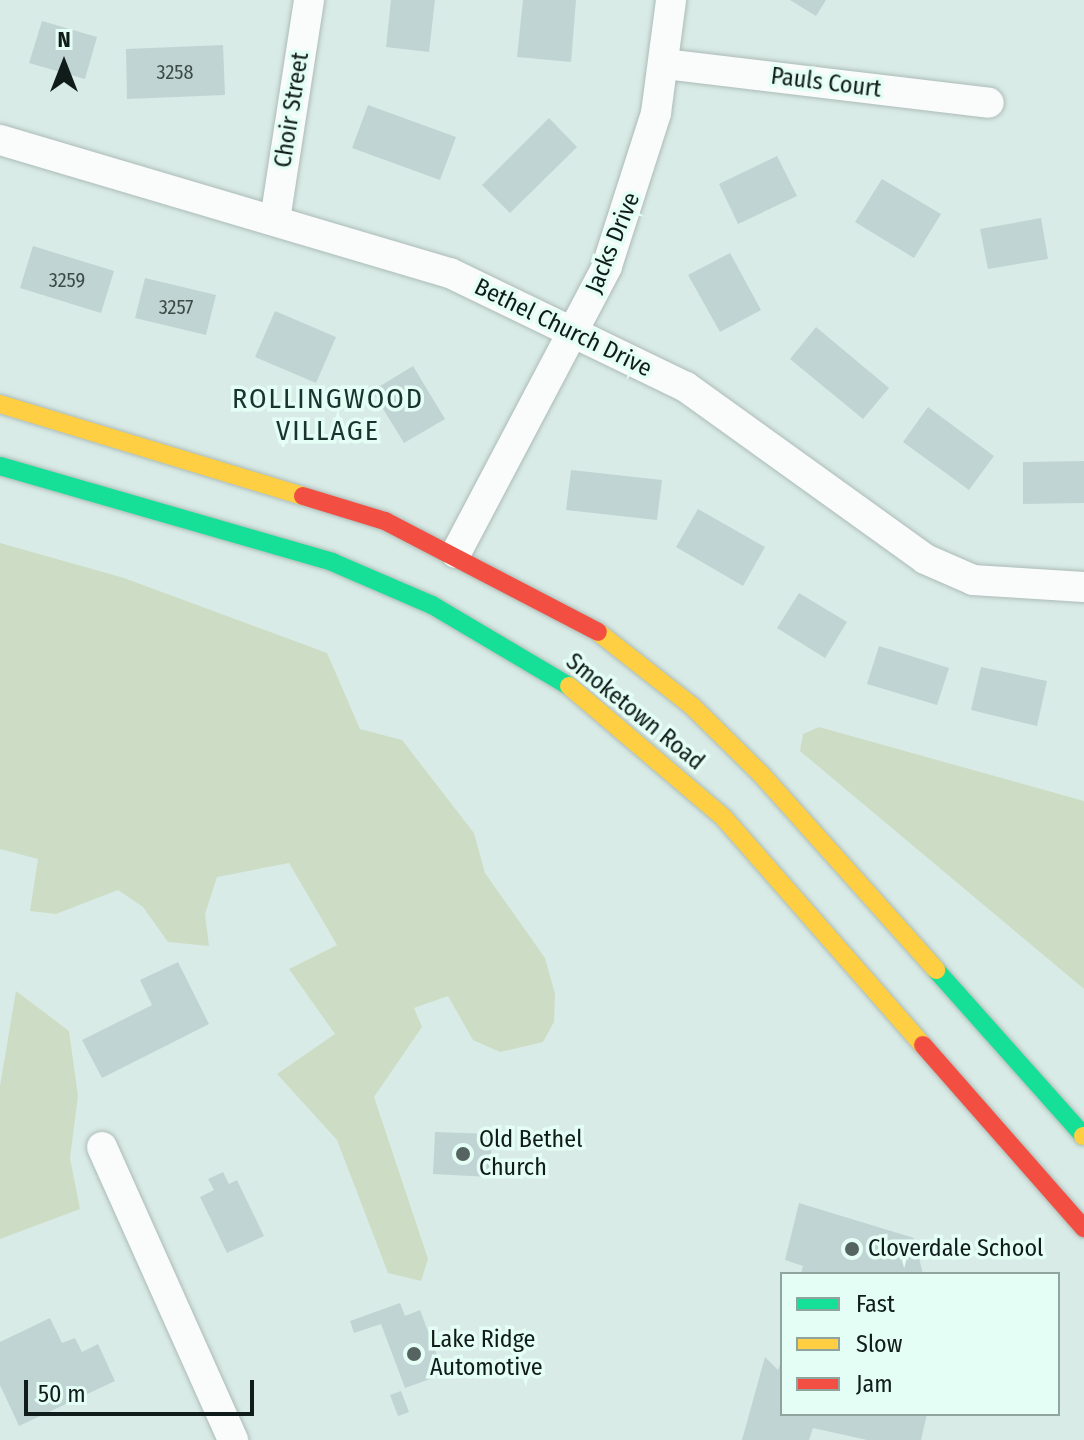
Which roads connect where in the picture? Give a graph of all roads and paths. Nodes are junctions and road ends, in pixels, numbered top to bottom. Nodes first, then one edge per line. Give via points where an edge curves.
1 (309, 0) edge
2 (671, 0) edge
3 (664, 64) junction
4 (989, 103) dead end
5 (0, 140) edge
6 (275, 220) junction
7 (574, 333) junction
8 (0, 404) edge
9 (0, 466) edge
10 (456, 553) junction
11 (1084, 587) edge
12 (1084, 1136) edge
13 (102, 1147) dead end
14 (1084, 1228) edge
15 (233, 1440) edge

1 - 6 street, Choir Street
2 - 3 street, Jacks Drive
3 - 4 street, Pauls Court
3 - 7 street, Jacks Drive via 633,198
5 - 6 street, Bethel Church Drive
6 - 7 street, Bethel Church Drive via 450,273
7 - 10 street, Jacks Drive
7 - 11 street, Bethel Church Drive via 686,387 925,559 973,580
8 - 10 main road, Smoketown Road via 311,494
9 - 14 main road, Smoketown Road via 332,562 432,605 573,688 724,818
10 - 12 main road, Smoketown Road via 593,628 692,706 761,774
13 - 15 street

